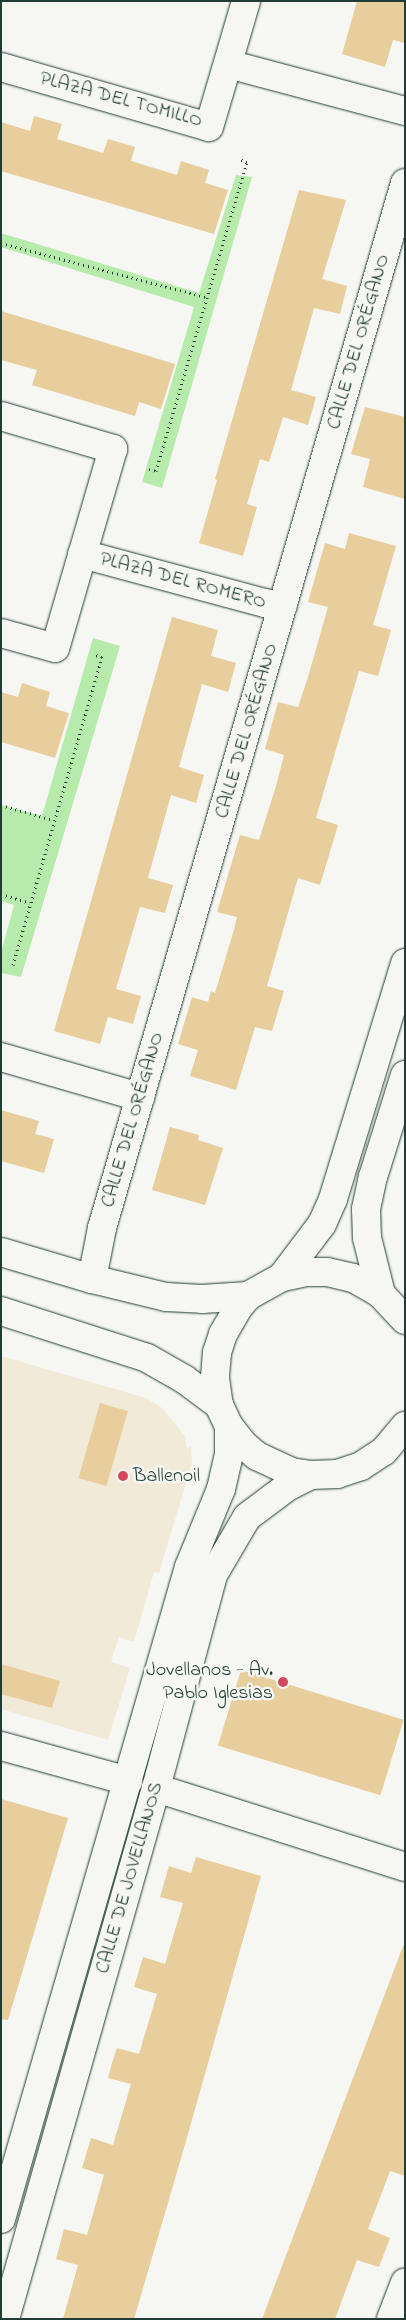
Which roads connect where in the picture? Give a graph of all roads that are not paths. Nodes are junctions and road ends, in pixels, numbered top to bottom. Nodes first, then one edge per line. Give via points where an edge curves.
1 (246, 1) edge
2 (228, 64) junction
3 (1, 67) edge
4 (405, 111) edge
5 (405, 184) edge
6 (1, 416) edge
7 (82, 554) junction
8 (283, 606) junction
9 (1, 633) edge
10 (405, 963) edge
11 (1, 1057) edge
12 (405, 1075) edge
13 (140, 1097) junction
14 (1, 1252) edge
15 (282, 1276) junction
16 (92, 1279) junction
17 (381, 1294) junction
18 (248, 1296) junction
19 (1, 1311) edge
20 (405, 1320) edge
21 (224, 1415) junction
22 (405, 1426) edge
23 (395, 1451) edge
24 (311, 1475) junction
25 (1, 1746) edge
26 (128, 1781) junction
27 (156, 1788) junction
28 (405, 1867) edge
29 (1, 2219) edge
30 (405, 2283) edge
31 (5, 2319) edge
32 (391, 2319) edge

1 - 2 street, PLAZA DEL TOMILLO
2 - 3 street, PLAZA DEL TOMILLO via 209,127
2 - 4 street
5 - 8 street, CALLE DEL ORÉGANO
6 - 7 street, PLAZA DEL ROMERO via 113,449
7 - 8 street, PLAZA DEL ROMERO
7 - 9 street, PLAZA DEL ROMERO via 55,648
8 - 13 street, CALLE DEL ORÉGANO
10 - 15 street via 334,1199 322,1224
11 - 13 street
12 - 17 street via 366,1209 367,1238
13 - 16 street, CALLE DEL ORÉGANO via 102,1228
14 - 16 street
15 - 17 street via 327,1272 353,1278
15 - 18 street
16 - 18 street via 166,1297
17 - 20 street
18 - 21 street, CALLE DE JOVELLANOS via 230,1320 217,1353 215,1378
19 - 21 street via 147,1358 184,1378
21 - 24 street via 243,1444 272,1465
21 - 26 street, CALLE DE JOVELLANOS via 229,1454 221,1488 189,1567
22 - 23 street
23 - 24 street via 337,1474
24 - 27 street, CALLE DE JOVELLANOS via 287,1487 247,1517 213,1575
25 - 26 street
26 - 29 street, CALLE DE JOVELLANOS
27 - 28 street
27 - 31 street, CALLE DE JOVELLANOS
30 - 32 street

